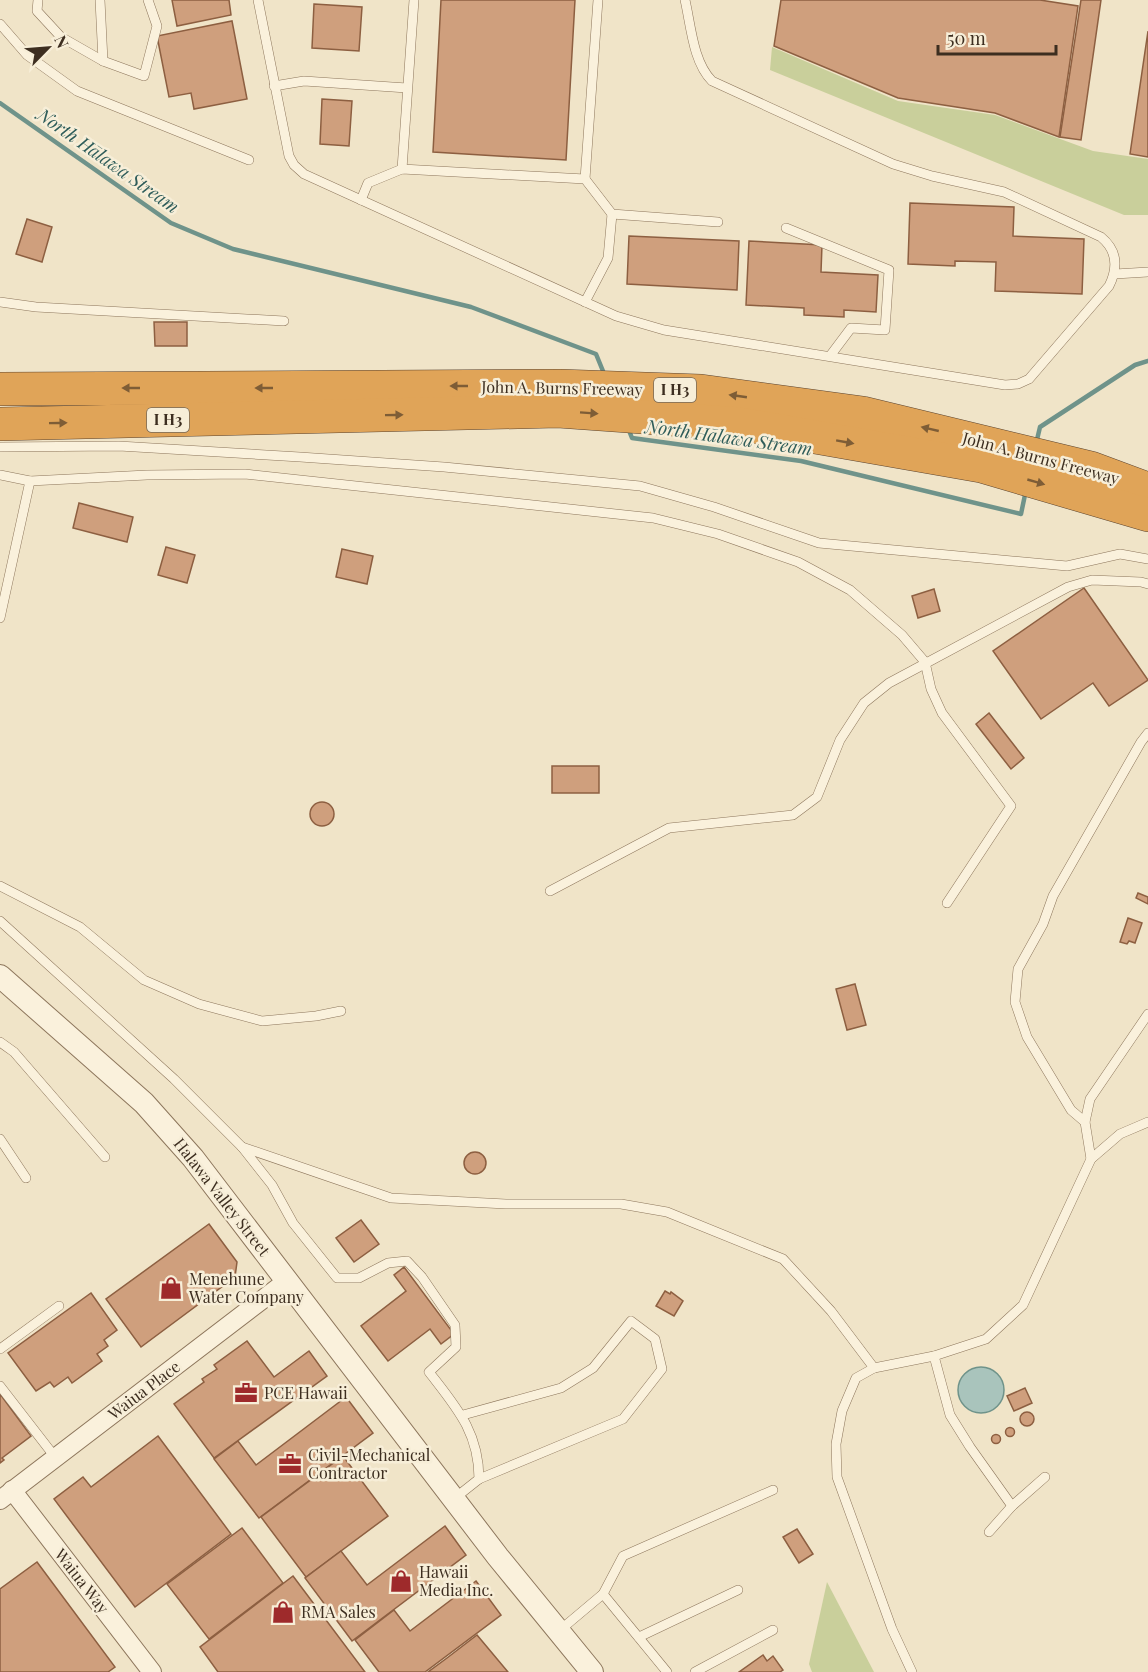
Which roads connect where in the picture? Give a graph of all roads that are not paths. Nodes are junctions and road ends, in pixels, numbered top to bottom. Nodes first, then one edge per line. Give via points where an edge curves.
1 (38, 0) edge
2 (100, 0) edge
3 (148, 0) edge
4 (258, 0) edge
5 (414, 0) edge
6 (598, 0) edge
7 (685, 0) edge
8 (0, 24) edge
9 (103, 61) junction
10 (274, 86) junction
11 (407, 88) junction
12 (249, 160) dead end
13 (402, 170) junction
14 (585, 179) junction
15 (361, 200) junction
16 (612, 214) junction
17 (718, 222) dead end
18 (786, 228) dead end
19 (1148, 272) edge
20 (1115, 274) junction
21 (0, 302) edge
22 (585, 302) junction
23 (284, 321) dead end
24 (830, 356) junction
25 (0, 389) edge
26 (0, 424) edge
27 (0, 447) edge
28 (0, 475) edge
29 (30, 481) junction
30 (1148, 489) edge
31 (1148, 515) edge
32 (1148, 559) edge
33 (1148, 584) edge
34 (0, 618) edge
35 (925, 663) junction
36 (1148, 733) edge
37 (0, 886) edge
38 (550, 891) dead end
39 (948, 903) dead end
40 (0, 921) edge
41 (0, 976) edge
42 (341, 1011) dead end
43 (1148, 1014) edge
44 (0, 1042) edge
45 (1085, 1122) junction
46 (1148, 1122) edge
47 (0, 1139) edge
48 (242, 1147) junction
49 (105, 1157) dead end
50 (1091, 1159) junction
51 (26, 1178) dead end
52 (288, 1280) junction
53 (59, 1306) dead end
54 (0, 1349) edge
55 (934, 1356) junction
56 (873, 1368) junction
57 (0, 1386) edge
58 (463, 1415) junction
59 (55, 1457) junction
60 (1045, 1478) dead end
61 (479, 1479) junction
62 (773, 1490) dead end
63 (6, 1495) edge
64 (454, 1499) junction
65 (1012, 1506) junction
66 (989, 1532) dead end
67 (738, 1590) dead end
68 (603, 1594) junction
69 (773, 1630) dead end
70 (559, 1631) junction
71 (639, 1637) junction
72 (152, 1672) edge
73 (592, 1672) edge
74 (667, 1672) edge
75 (694, 1672) edge
76 (912, 1672) edge

1 - 9 lane via 37,10 61,37
2 - 9 lane
3 - 9 lane via 157,26 144,76
4 - 10 lane
5 - 11 lane
6 - 14 lane
7 - 20 lane via 700,64 712,81 905,169 1004,192 1031,203 1111,245
8 - 12 lane via 27,55 77,92
10 - 11 lane via 304,81
10 - 15 lane via 294,165 304,174
11 - 13 lane
13 - 14 lane
13 - 15 lane via 368,183
14 - 16 lane
15 - 22 lane
16 - 17 lane
16 - 22 lane via 608,258
18 - 24 lane via 889,270 885,330 851,328
19 - 20 lane
20 - 24 lane via 1029,379 1018,384
21 - 23 lane
22 - 24 lane via 664,330
30 -> 25 highway, John A. Burns Freeway / I H3 via 1091,468 863,413 701,390 560,386
26 -> 31 highway, John A. Burns Freeway / I H3 via 558,411 740,424 981,466
27 - 32 lane via 142,447 444,467 640,486 819,543 1067,566 1120,554
28 - 29 lane
29 - 34 lane
29 - 35 lane via 245,474 653,518 718,534 798,562 850,590 902,635
33 - 35 lane via 1092,580 1068,586
35 - 38 lane via 889,683 864,703 840,740 817,797 794,815 669,828
35 - 39 lane via 942,712 1011,806
36 - 45 lane via 1053,896 1043,924 1018,969 1015,1002 1027,1038 1071,1110
37 - 42 lane via 80,927 144,980 199,1004 262,1021
40 - 48 lane
41 - 52 street, Halawa Valley Street via 144,1103 194,1158
43 - 45 lane via 1090,1099
44 - 49 lane via 14,1052
45 - 50 lane
46 - 50 lane via 1120,1134
47 - 51 lane
48 - 56 lane via 391,1198 621,1204 667,1212 783,1259 831,1311
48 - 58 lane via 272,1185 293,1223 337,1278 360,1278 388,1263 407,1261 422,1277 456,1325 456,1347 429,1372
50 - 55 lane via 1023,1305 986,1339
52 - 59 street, Waiua Place
52 - 64 street, Halawa Valley Street
53 - 54 lane
55 - 56 lane
55 - 65 lane via 950,1414
56 - 76 lane via 856,1378 842,1411 836,1444 837,1477 892,1629
57 - 59 lane
58 - 61 lane via 479,1458
58 - 61 lane via 561,1388 593,1368 631,1320 656,1339 662,1369 623,1419
59 - 63 street, Waiua Place
60 - 65 lane
61 - 64 lane
62 - 68 lane via 622,1556
63 - 72 street, Waiua Way
64 - 70 street, Halawa Valley Street
65 - 66 lane
67 - 71 lane
68 - 70 lane
68 - 71 lane
69 - 75 lane
70 - 73 street, Halawa Valley Street
71 - 74 lane

